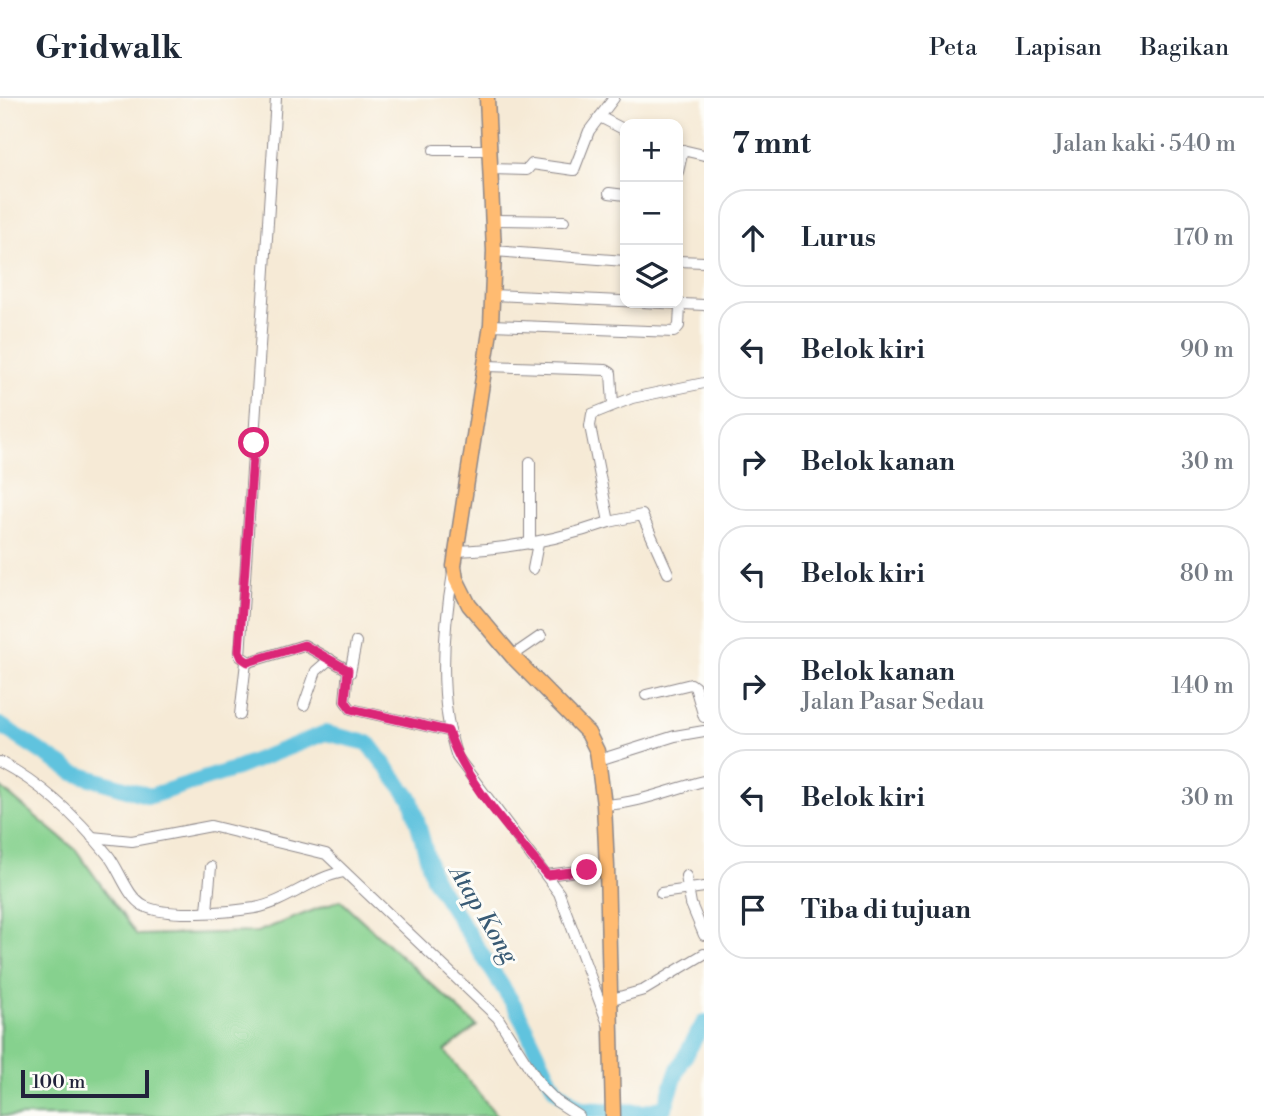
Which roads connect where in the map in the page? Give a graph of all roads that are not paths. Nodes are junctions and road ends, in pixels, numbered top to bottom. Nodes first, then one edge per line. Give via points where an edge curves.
1 (276, 98) edge
2 (487, 98) edge
3 (614, 98) edge
4 (600, 117) junction
5 (620, 127) edge
6 (434, 150) dead end
7 (491, 150) junction
8 (683, 151) edge
9 (704, 155) edge
10 (491, 169) junction
11 (609, 193) dead end
12 (620, 194) edge
13 (494, 220) junction
14 (564, 221) dead end
15 (494, 251) junction
16 (620, 261) edge
17 (683, 261) edge
18 (704, 262) edge
19 (493, 295) junction
20 (620, 302) edge
21 (704, 305) edge
22 (683, 306) edge
23 (680, 308) edge
24 (491, 325) junction
25 (486, 366) junction
26 (704, 383) edge
27 (613, 404) junction
28 (530, 463) dead end
29 (609, 522) junction
30 (534, 543) junction
31 (454, 559) junction
32 (533, 569) dead end
33 (668, 573) dead end
34 (541, 636) dead end
35 (356, 642) dead end
36 (512, 656) junction
37 (330, 659) junction
38 (246, 662) junction
39 (350, 673) junction
40 (646, 695) dead end
41 (304, 705) dead end
42 (240, 715) dead end
43 (704, 717) edge
44 (448, 731) junction
45 (704, 731) edge
46 (599, 760) junction
47 (0, 762) edge
48 (704, 781) edge
49 (604, 805) junction
50 (92, 837) junction
51 (211, 867) dead end
52 (607, 867) junction
53 (343, 872) junction
54 (547, 875) junction
55 (686, 876) dead end
56 (704, 887) edge
57 (687, 889) junction
58 (661, 893) dead end
59 (207, 911) junction
60 (704, 935) edge
61 (704, 954) edge
62 (609, 1000) junction
63 (610, 1028) junction
64 (579, 1116) edge
65 (613, 1116) edge

1 - 38 street via 239,651
2 - 7 highway
3 - 4 street
4 - 5 street
4 - 10 street via 586,137 574,170 532,164 527,170
6 - 7 street
7 - 10 highway
8 - 9 street
10 - 13 highway
11 - 12 street
13 - 14 street
13 - 15 highway
15 - 16 street
15 - 19 highway
17 - 18 street
19 - 20 street
19 - 24 highway
21 - 22 street
23 - 24 street via 674,332
24 - 25 highway
25 - 27 street via 607,370
25 - 31 highway
26 - 27 street
27 - 29 street via 590,418
28 - 30 street
29 - 30 street
29 - 33 street via 642,515
30 - 31 street
30 - 32 street
31 - 36 highway via 456,579 469,605
31 - 44 street via 446,624
34 - 36 street
35 - 39 street
36 - 46 highway via 588,733
37 - 38 street via 304,645
37 - 39 street
37 - 41 street via 316,671
38 - 42 street
39 - 44 street via 345,701 351,709
40 - 43 street via 691,684
44 - 54 street via 469,777
45 - 46 street
46 - 49 highway
47 - 50 street via 38,784
48 - 49 street via 643,800
49 - 52 highway
50 - 53 street via 132,841 220,827 273,844 323,853
50 - 59 street via 141,905 163,912
51 - 59 street
52 - 54 street
52 - 62 highway
53 - 59 street via 257,908
53 - 64 street via 498,1018 541,1086
54 - 63 street via 559,893
55 - 57 street
56 - 57 street
57 - 58 street
57 - 60 street
61 - 62 street via 644,990
62 - 63 highway
63 - 65 highway

